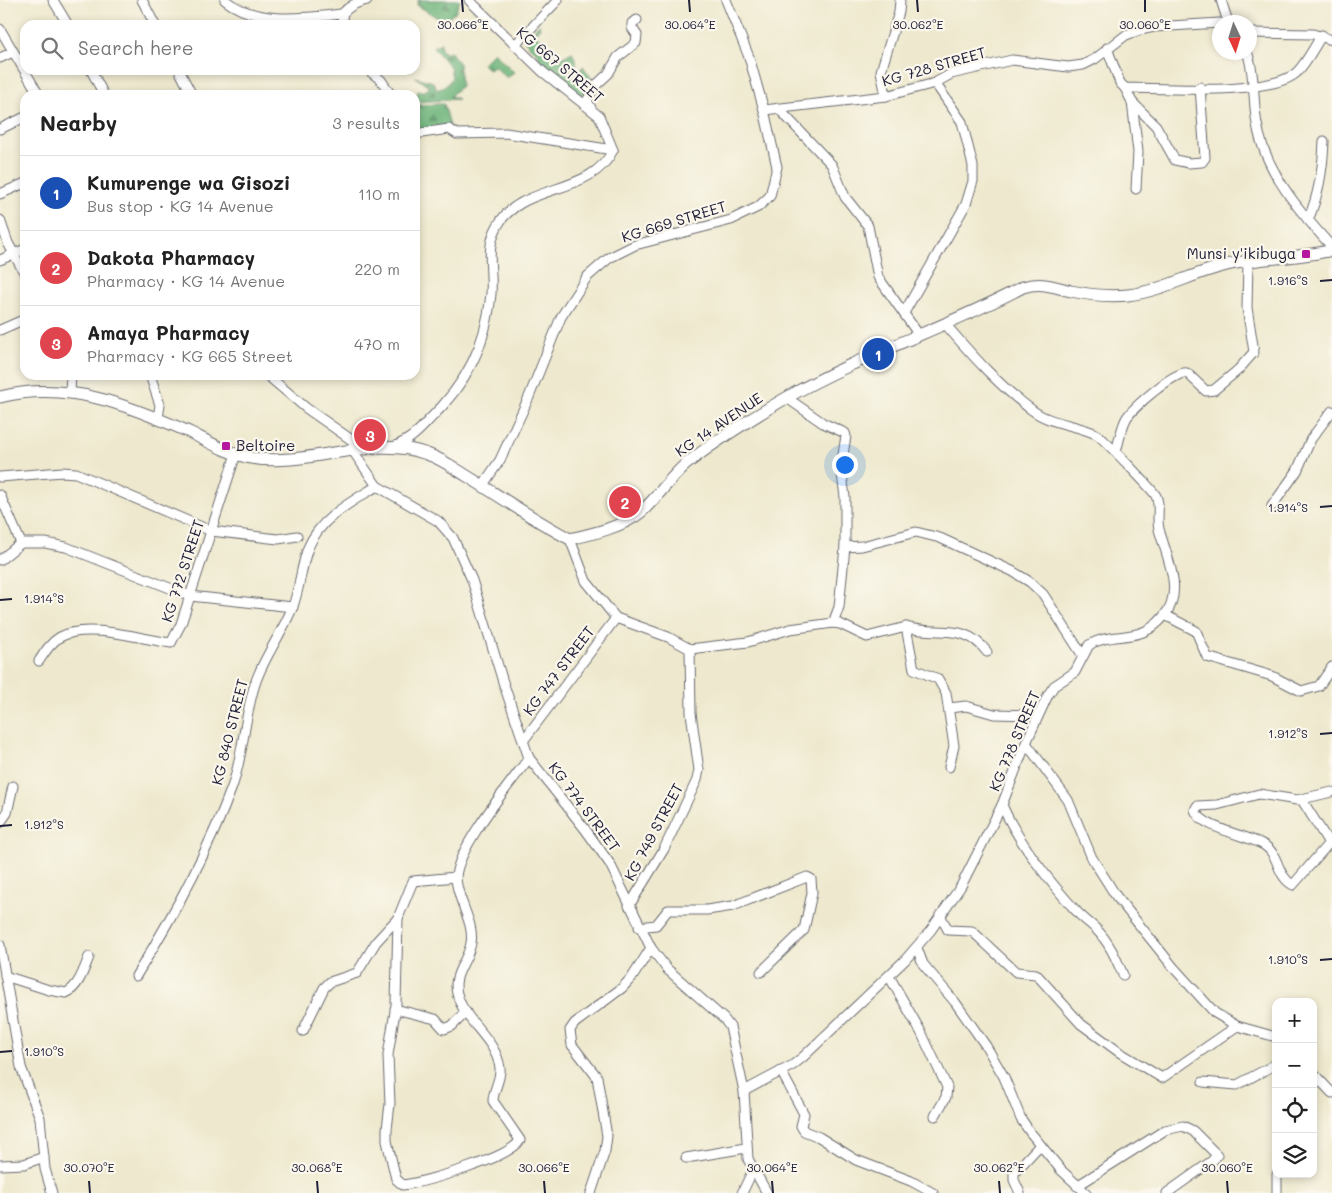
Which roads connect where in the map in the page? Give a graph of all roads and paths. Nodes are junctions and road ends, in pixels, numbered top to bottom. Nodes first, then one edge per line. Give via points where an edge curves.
1 (53, 0) edge
2 (142, 0) edge
3 (225, 0) edge
4 (367, 0) edge
5 (469, 0) edge
6 (558, 0) edge
7 (726, 0) edge
8 (900, 0) edge
9 (1221, 0) edge
10 (342, 14) junction
11 (1226, 15) edge
12 (65, 20) edge
13 (152, 20) edge
14 (343, 20) edge
15 (636, 20) dead end
16 (1212, 23) edge
17 (0, 29) edge
18 (1257, 33) edge
19 (1322, 35) junction
20 (1332, 40) edge
21 (514, 45) junction
22 (1107, 48) junction
23 (13, 52) junction
24 (0, 58) edge
25 (1248, 60) edge
26 (20, 64) edge
27 (27, 75) edge
28 (94, 75) edge
29 (182, 75) edge
30 (374, 75) edge
31 (935, 83) junction
32 (1200, 87) junction
33 (1252, 87) junction
34 (1125, 88) junction
35 (36, 90) edge
36 (101, 90) edge
37 (189, 90) edge
38 (388, 90) edge
39 (886, 96) junction
40 (1132, 102) junction
41 (778, 108) junction
42 (764, 110) junction
43 (599, 116) junction
44 (20, 119) edge
45 (0, 128) edge
46 (420, 133) edge
47 (1324, 141) dead end
48 (613, 150) junction
49 (20, 185) edge
50 (1136, 189) dead end
51 (0, 194) edge
52 (0, 220) edge
53 (1308, 220) junction
54 (1332, 249) edge
55 (20, 251) edge
56 (14, 254) junction
57 (0, 260) edge
58 (1248, 261) junction
59 (20, 265) edge
60 (904, 313) junction
61 (20, 321) edge
62 (946, 325) junction
63 (0, 330) edge
64 (919, 335) junction
65 (71, 380) edge
66 (152, 380) edge
67 (273, 380) edge
68 (70, 392) junction
69 (0, 397) edge
70 (788, 398) junction
71 (1332, 411) edge
72 (158, 418) junction
73 (393, 447) junction
74 (366, 450) junction
75 (353, 451) junction
76 (1116, 452) junction
77 (236, 454) junction
78 (0, 478) edge
79 (483, 485) junction
80 (377, 486) junction
81 (0, 495) edge
82 (1272, 506) dead end
83 (211, 531) junction
84 (297, 536) dead end
85 (570, 539) junction
86 (21, 544) junction
87 (846, 547) junction
88 (0, 560) edge
89 (190, 596) junction
90 (293, 607) junction
91 (1165, 615) junction
92 (616, 618) junction
93 (833, 623) junction
94 (906, 627) junction
95 (690, 649) junction
96 (987, 652) dead end
97 (1083, 656) junction
98 (39, 661) dead end
99 (1332, 667) edge
100 (949, 708) junction
101 (1038, 715) junction
102 (523, 741) junction
103 (1026, 743) junction
104 (529, 758) junction
105 (949, 767) dead end
106 (13, 786) dead end
107 (1332, 792) edge
108 (1302, 800) junction
109 (1002, 805) junction
110 (0, 823) edge
111 (456, 877) junction
112 (629, 906) junction
113 (940, 915) junction
114 (398, 918) junction
115 (640, 927) junction
116 (0, 945) edge
117 (651, 948) junction
118 (917, 948) junction
119 (89, 957) dead end
120 (761, 972) dead end
121 (1123, 975) dead end
122 (6, 976) junction
123 (136, 976) dead end
124 (889, 976) junction
125 (395, 1009) junction
126 (466, 1012) junction
127 (1237, 1026) junction
128 (303, 1031) dead end
129 (1272, 1036) edge
130 (1272, 1066) edge
131 (781, 1071) junction
132 (1317, 1077) edge
133 (1203, 1082) dead end
134 (744, 1091) junction
135 (1332, 1093) edge
136 (935, 1116) dead end
137 (1040, 1145) junction
138 (746, 1148) junction
139 (44, 1157) junction
140 (686, 1158) dead end
141 (0, 1165) edge
142 (753, 1170) junction
143 (1277, 1178) edge
144 (1077, 1186) junction
145 (1178, 1190) edge
146 (52, 1193) edge
147 (591, 1193) edge
148 (742, 1193) edge
149 (767, 1193) edge
150 (933, 1193) edge
151 (1020, 1193) edge
152 (1086, 1193) edge
153 (1166, 1193) edge
154 (1277, 1193) edge

1 - 12 street
2 - 13 street
3 - 10 street via 255,16
4 - 10 street via 358,2
5 - 21 street, KG 667 STREET
6 - 21 street
7 - 42 street, KG 669 STREET via 749,57
8 - 39 street via 881,71
9 - 11 street
10 - 14 street
15 - 43 street via 632,23 636,43 618,56 587,102
16 - 22 street, KG 728 STREET via 1140,30
17 - 23 street
18 - 19 street
19 - 20 street
19 - 33 street via 1297,73 1283,82
21 - 43 street, KG 667 STREET
22 - 31 street, KG 728 STREET via 1083,65 1068,67 1012,60 951,74
22 - 34 street via 1120,83
23 - 24 street
23 - 26 street
25 - 33 street
27 - 35 street
28 - 36 street
29 - 37 street
30 - 38 street
31 - 39 street, KG 728 STREET
31 - 60 street via 962,122 973,166 973,181 966,204
32 - 33 street
32 - 34 street
32 - 40 street via 1205,158 1202,162 1175,160 1156,126
33 - 53 street via 1263,147 1279,179
34 - 40 street
39 - 41 street, KG 728 STREET
40 - 50 street via 1138,152
41 - 42 street, KG 728 STREET
41 - 60 street via 832,165 846,197 868,226 878,277
42 - 79 street, KG 669 STREET via 776,167 770,196 758,207 731,220 636,245 609,258 587,277 560,316 500,460
43 - 48 street, KG 667 STREET
44 - 45 street
46 - 48 street via 449,129 457,134 506,134
47 - 53 street via 1315,205
48 - 73 street via 596,173 525,201 497,225 490,242 491,295 485,332 474,360 459,387 440,410 411,438
49 - 51 street
52 - 56 street
53 - 54 street
54 - 58 main road, KG 14 AVENUE via 1306,256
55 - 56 street
56 - 57 street
56 - 59 street
58 - 62 main road, KG 14 AVENUE via 1128,295 1100,296 1035,283
58 - 76 street via 1251,356 1214,390 1206,390 1187,373 1180,373 1126,418
60 - 64 street
61 - 63 street
62 - 64 main road, KG 14 AVENUE
62 - 76 street via 1033,412 1096,434
64 - 70 main road, KG 14 AVENUE
65 - 68 street
66 - 72 street via 160,405
67 - 74 street
68 - 69 main road via 22,392
68 - 72 main road via 112,401
70 - 85 main road, KG 14 AVENUE via 704,451 673,477 640,513
70 - 87 street via 823,423 845,433 841,467
71 - 82 street via 1315,433 1297,471
72 - 77 main road
73 - 74 main road
73 - 79 main road via 439,458
74 - 75 main road
75 - 77 main road via 274,460
75 - 80 street, KG 774 STREET
76 - 91 street via 1155,494 1158,502 1159,530 1173,578 1173,595
77 - 83 street, KG 772 STREET
78 - 83 street via 62,472 86,475
79 - 85 main road via 533,520
80 - 90 street, KG 840 STREET via 337,511 321,528 309,547
80 - 102 street, KG 774 STREET via 438,521 453,538 472,580
81 - 86 street
83 - 84 street via 278,539
83 - 89 street, KG 772 STREET
85 - 92 street via 586,581
86 - 88 street
86 - 89 street via 45,543 66,548
87 - 93 street via 839,606
87 - 97 street via 916,532 940,538 1012,571 1043,594
89 - 90 street
89 - 98 street, KG 772 STREET via 171,643 78,632 61,636
90 - 123 street, KG 840 STREET via 256,680 231,789 194,871
91 - 97 street, KG 778 STREET via 1135,636 1096,641 1086,648
91 - 99 street via 1196,632 1207,657 1272,676 1301,691 1319,686
92 - 95 street via 668,637
92 - 102 street, KG 747 STREET
93 - 94 street via 867,637
93 - 95 street via 783,631 748,642
94 - 96 street via 921,632 959,631 981,644
94 - 100 street via 914,670 938,680 946,693
95 - 112 street, KG 749 STREET via 691,713 699,770 697,780 664,849
97 - 101 street, KG 778 STREET via 1075,672 1054,686
100 - 101 street via 966,706 994,714
100 - 105 street via 954,746
101 - 103 street, KG 778 STREET
102 - 104 street, KG 774 STREET
103 - 109 street, KG 778 STREET
103 - 127 street via 1068,800 1092,858 1116,896 1204,1002
104 - 111 street via 472,837
104 - 112 street, KG 774 STREET via 610,864
106 - 110 street via 7,813
107 - 108 street
108 - 108 street via 1259,794 1217,805 1204,804 1195,810 1198,816 1235,836 1266,846 1291,884 1296,884 1329,843
109 - 113 street, KG 778 STREET via 961,886
109 - 121 street via 1010,825 1039,865 1111,948
111 - 114 street via 413,881
111 - 126 street via 472,935 456,986
112 - 115 street, KG 774 STREET
113 - 118 street, KG 778 STREET
113 - 127 street via 948,930 972,931 1018,974 1036,974 1081,1024 1162,1078
114 - 125 street
114 - 128 street via 376,942 357,973 330,982 324,988
115 - 117 street, KG 774 STREET
115 - 120 street via 656,925 668,910 733,906 798,879 811,879 812,893 804,930
116 - 122 street
117 - 134 street, KG 774 STREET via 667,969 730,1027
117 - 147 street via 622,988 575,1022 570,1030 572,1046 597,1077 607,1136
118 - 124 street, KG 778 STREET
118 - 137 street via 923,964 986,1046 1004,1077 1021,1119
119 - 122 street via 80,978 66,993
122 - 139 street via 21,1067 40,1118
124 - 131 street, KG 778 STREET via 802,1057
124 - 136 street via 947,1087 946,1097
125 - 126 street via 434,1019 444,1029 452,1026
125 - 126 street via 388,1054 390,1104 387,1141 399,1184 415,1184 468,1168 514,1148 520,1140 492,1101 500,1079 500,1068 494,1051
127 - 129 street
130 - 133 street via 1237,1084
131 - 134 street, KG 778 STREET
131 - 150 street via 804,1114 801,1126 804,1131 856,1160
132 - 135 street
134 - 138 street, KG 774 STREET
137 - 144 street
137 - 151 street via 1014,1173
138 - 140 street
138 - 142 street, KG 774 STREET
139 - 141 street via 24,1164
139 - 146 street
142 - 148 street
142 - 149 street, KG 774 STREET
143 - 154 street
144 - 145 street via 1165,1130 1183,1126 1194,1131 1217,1155
144 - 152 street
145 - 153 street

